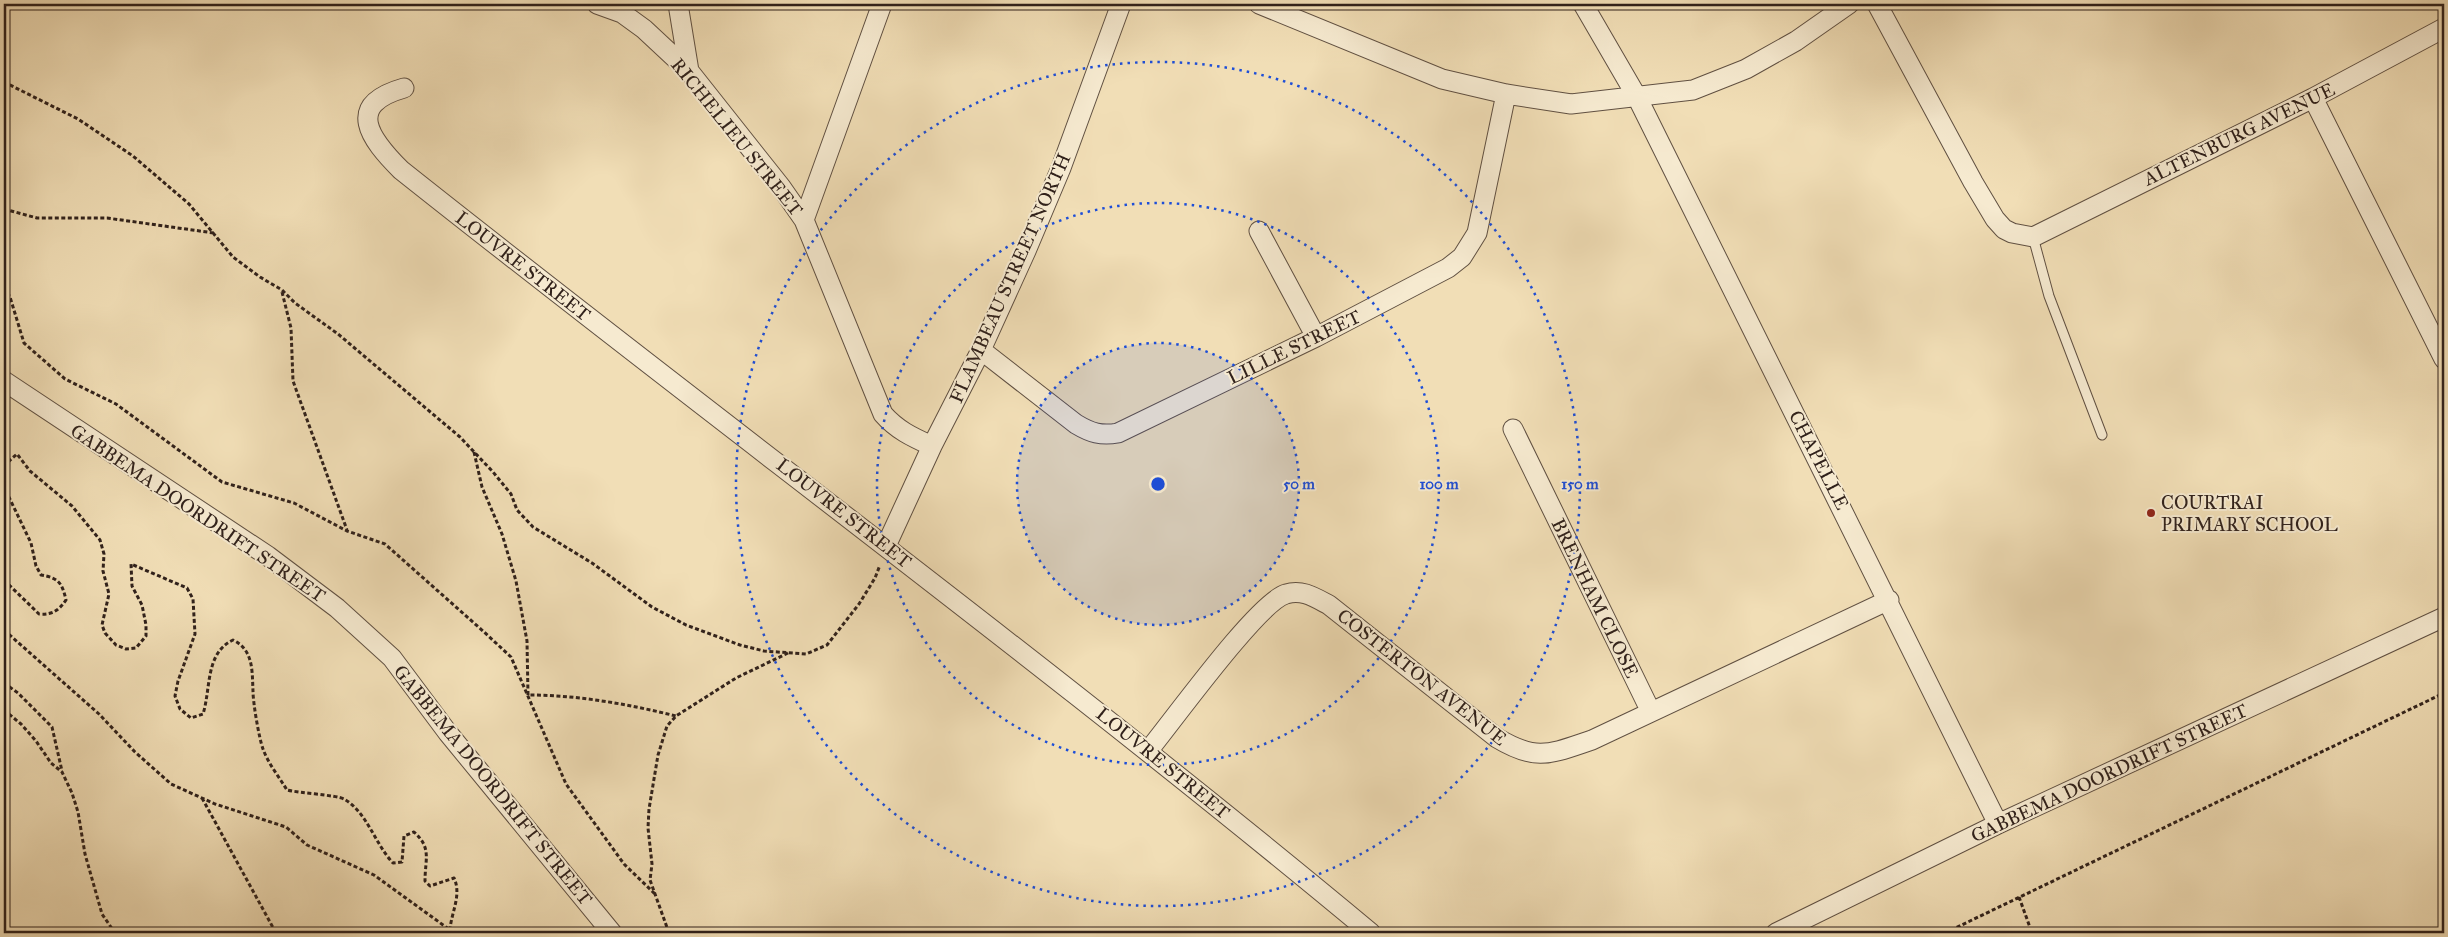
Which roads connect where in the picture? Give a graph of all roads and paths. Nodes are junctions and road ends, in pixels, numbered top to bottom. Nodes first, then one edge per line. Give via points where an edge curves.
1 (597, 4) edge
2 (678, 4) edge
3 (882, 4) edge
4 (1121, 4) edge
5 (1259, 4) edge
6 (1584, 4) edge
7 (1849, 4) edge
8 (1877, 4) edge
9 (2444, 28) edge
10 (689, 71) junction
11 (4, 82) edge
12 (404, 88) dead end
13 (1506, 94) junction
14 (1637, 96) junction
15 (2313, 98) junction
16 (4, 210) edge
17 (804, 220) junction
18 (1259, 232) dead end
19 (214, 233) junction
20 (2033, 237) junction
21 (4, 287) edge
22 (282, 290) junction
23 (1316, 337) junction
24 (982, 350) junction
25 (2444, 359) edge
26 (4, 381) edge
27 (1513, 429) dead end
28 (2102, 435) dead end
29 (932, 446) junction
30 (473, 452) junction
31 (347, 531) junction
32 (886, 546) junction
33 (4, 580) edge
34 (1888, 600) junction
35 (2444, 617) edge
36 (4, 630) edge
37 (788, 653) junction
38 (4, 683) edge
39 (2444, 693) edge
40 (528, 695) junction
41 (4, 710) edge
42 (1651, 712) junction
43 (676, 716) junction
44 (1148, 751) junction
45 (62, 772) junction
46 (202, 798) junction
47 (1998, 824) junction
48 (655, 894) junction
49 (2020, 897) junction
50 (452, 932) edge
51 (115, 933) edge
52 (276, 933) edge
53 (612, 933) edge
54 (669, 933) edge
55 (1371, 933) edge
56 (1776, 933) edge
57 (1945, 933) edge
58 (2032, 933) edge

1 - 10 street, RICHELIEU STREET via 622,13 644,29
2 - 10 street
3 - 17 street
4 - 24 street, FLAMBEAU STREET NORTH via 1061,168
5 - 13 street via 1442,79
6 - 14 street, CHAPELLE
7 - 14 street via 1796,41 1746,69 1692,90
8 - 20 street via 1995,218 2004,229
9 - 15 street, ALTENBURG AVENUE
10 - 17 street, RICHELIEU STREET
11 - 19 path via 78,119 134,156 189,204
12 - 32 street, LOUVRE STREET via 389,92 376,102 368,124 371,136 401,170
13 - 14 street via 1571,104
13 - 23 street, LILLE STREET via 1477,233 1469,248 1448,268
14 - 34 street, CHAPELLE
15 - 20 street, ALTENBURG AVENUE
15 - 25 street
16 - 19 path via 37,218 107,218
17 - 29 street, RICHELIEU STREET via 883,414 906,434
18 - 23 street
19 - 22 path via 260,278
20 - 28 lane via 2049,296
21 - 31 path via 24,343 65,379 116,404 222,482 294,503
22 - 30 path via 418,399
22 - 31 path via 291,328 293,380
23 - 24 street, LILLE STREET via 1118,433 1107,435 1091,433 1076,424
24 - 29 street, FLAMBEAU STREET NORTH
26 - 53 street, GABBEMA DOORDRIFT STREET via 268,556 337,608 392,658 448,733
27 - 42 street, BRENHAM CLOSE
29 - 32 street, FLAMBEAU STREET NORTH
30 - 37 path via 511,494 517,510 533,527 592,563 652,607 686,625 740,645
30 - 40 path via 482,487 502,534 516,581 527,641
31 - 40 path via 385,544 483,631 511,657
32 - 37 path via 875,578 827,645 806,654
32 - 44 street, LOUVRE STREET
33 - 50 path via 39,614 59,611 66,600 62,584 54,577 41,575 36,566 31,543 7,493 8,462 17,454 30,471 72,506 100,540 109,594 102,625 105,633 116,645 126,649 136,648 146,636 142,605 132,586 132,564 187,588 194,605 195,634 175,696 180,709 191,718 203,714 216,653 233,640 240,644 250,658 254,673 253,692 263,749 286,790 343,798 358,810 393,863 402,862 404,836 414,832 419,836 424,841 427,855 425,881 430,886 454,878 458,886
34 - 42 street, COSTERTON AVENUE
34 - 47 street, CHAPELLE
35 - 47 street, GABBEMA DOORDRIFT STREET
36 - 46 path via 100,714 161,776
37 - 43 path via 749,671
38 - 45 path via 52,727
39 - 49 path
40 - 43 path via 562,695
40 - 48 path via 566,784 624,864
41 - 45 path
42 - 44 street, COSTERTON AVENUE via 1560,751 1527,753 1497,738 1329,604 1298,592 1284,594 1270,602
43 - 48 path via 668,726 658,755 648,809 650,880
44 - 55 street, LOUVRE STREET
45 - 51 path via 78,812 85,854 102,914
46 - 50 path via 286,827 307,845 374,875
46 - 52 path
47 - 56 street, GABBEMA DOORDRIFT STREET
48 - 54 path
49 - 57 path
49 - 58 path

